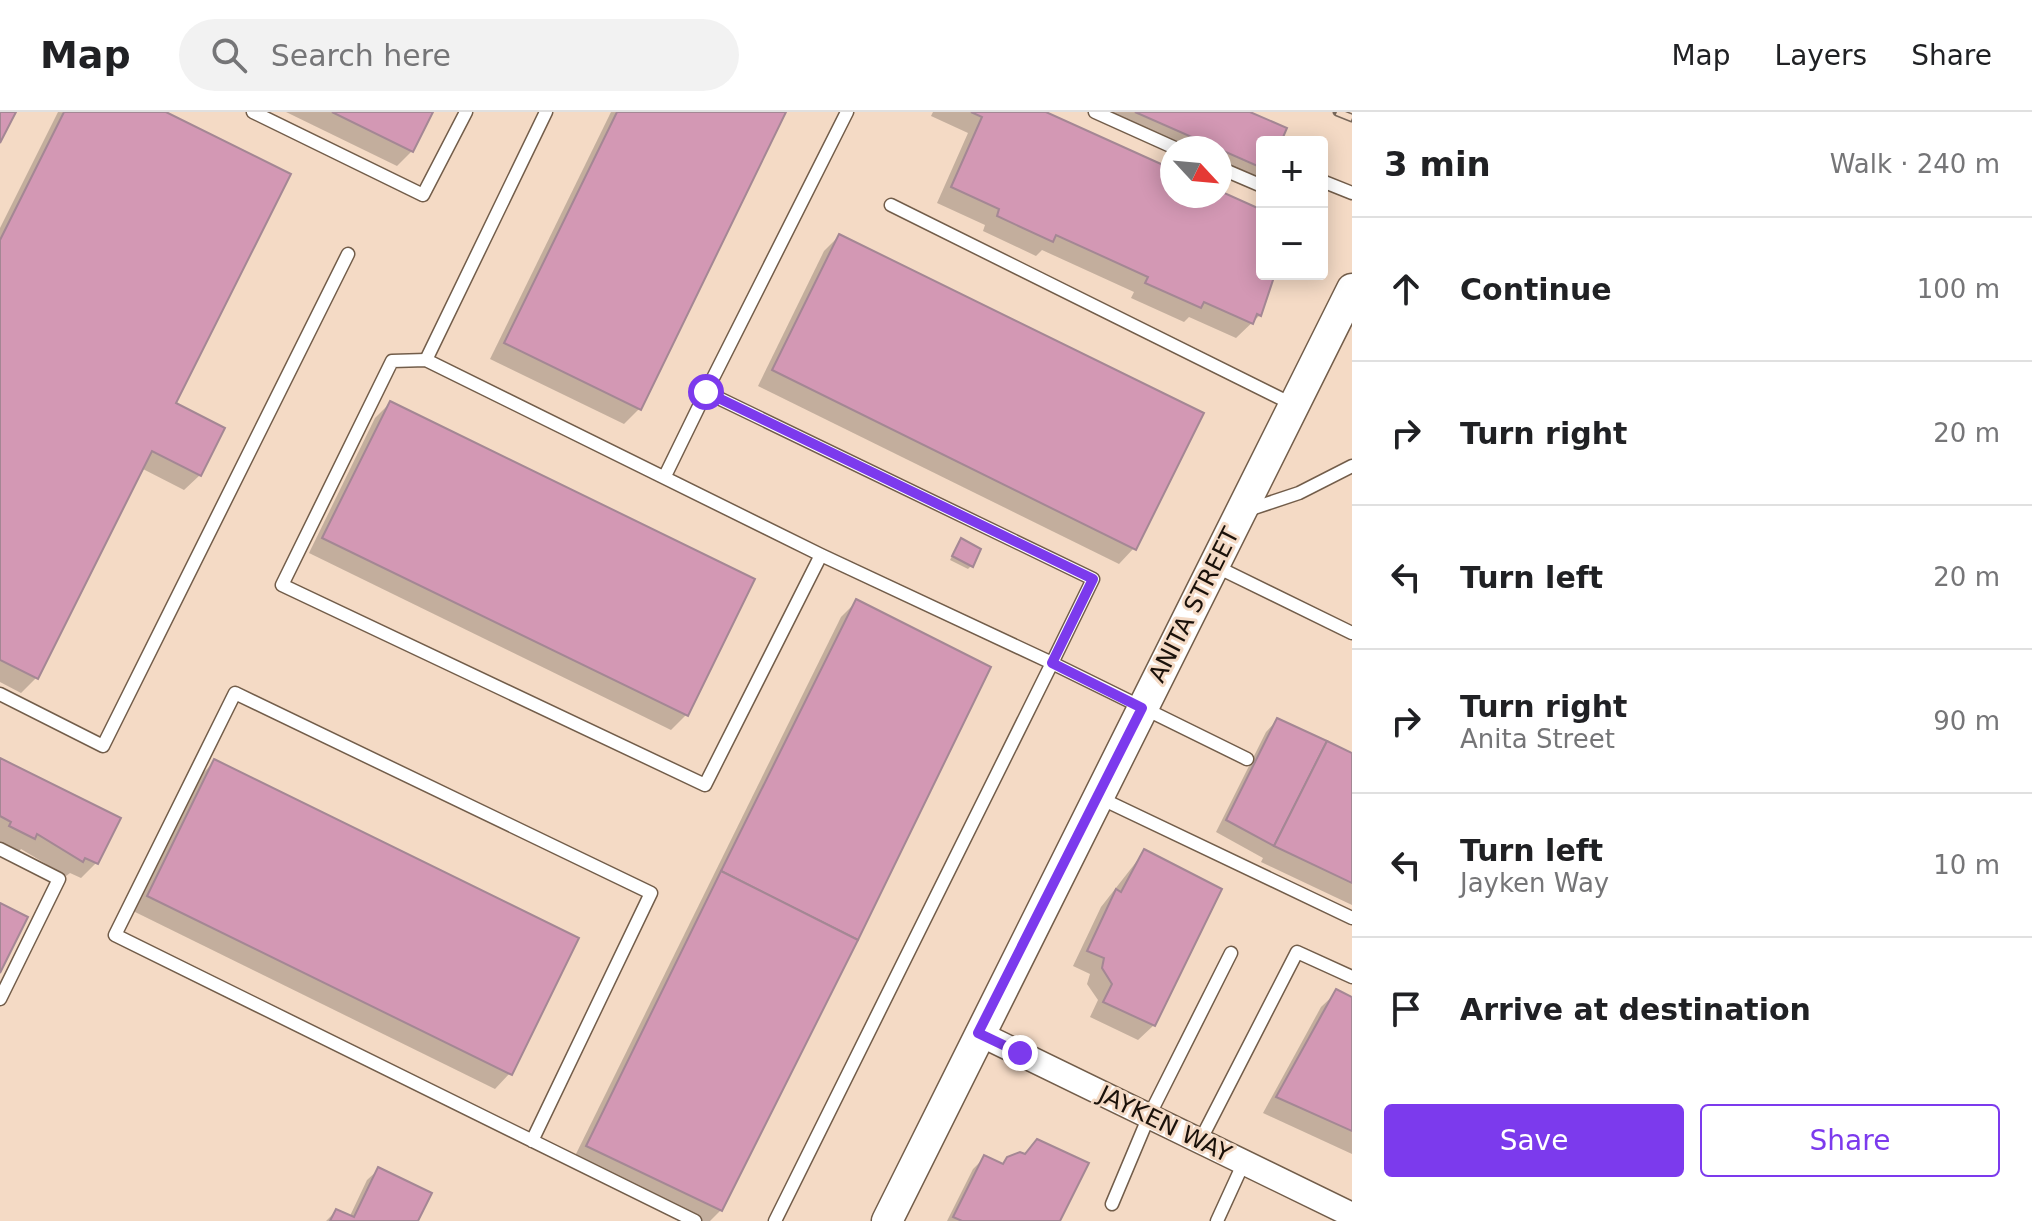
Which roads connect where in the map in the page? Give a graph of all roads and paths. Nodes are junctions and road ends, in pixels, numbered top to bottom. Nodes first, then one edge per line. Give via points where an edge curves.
1 (253, 112) edge
2 (466, 112) edge
3 (546, 112) edge
4 (847, 112) edge
5 (1095, 112) edge
6 (1160, 141) edge
7 (1232, 173) edge
8 (1256, 183) edge
9 (1328, 183) edge
10 (1352, 193) edge
11 (891, 205) dead end
12 (348, 254) dead end
13 (1350, 298) edge
14 (426, 360) junction
15 (706, 392) junction
16 (1294, 405) junction
17 (1352, 466) edge
18 (665, 476) junction
19 (1240, 512) junction
20 (821, 555) junction
21 (1214, 565) junction
22 (1352, 633) edge
23 (1052, 663) junction
24 (0, 694) edge
25 (1142, 708) junction
26 (1247, 759) dead end
27 (1097, 796) junction
28 (0, 849) edge
29 (1352, 918) edge
30 (1231, 953) dead end
31 (1352, 977) edge
32 (0, 999) edge
33 (978, 1033) junction
34 (1149, 1116) junction
35 (532, 1141) junction
36 (1200, 1141) junction
37 (1244, 1162) junction
38 (1112, 1204) dead end
39 (1352, 1215) edge
40 (695, 1221) edge
41 (775, 1221) edge
42 (887, 1221) edge
43 (1217, 1221) edge

1 - 2 lane via 423,195
3 - 14 lane
4 - 15 lane
5 - 6 lane
7 - 8 lane
9 - 10 lane
11 - 16 lane
12 - 24 lane via 103,746
13 - 16 street, ANITA STREET
14 - 18 lane
14 - 20 lane via 392,361 282,585 705,785
15 - 18 lane
15 - 23 lane via 1093,579
16 - 19 street, ANITA STREET
17 - 19 lane via 1299,493
18 - 20 lane
19 - 21 street, ANITA STREET
20 - 23 lane
21 - 22 lane
21 - 25 street, ANITA STREET
23 - 25 lane
23 - 41 lane
25 - 26 lane
25 - 27 street, ANITA STREET
27 - 29 lane
27 - 33 street, ANITA STREET
28 - 32 lane via 59,879
30 - 34 lane
31 - 36 lane via 1297,952
33 - 34 street, JAYKEN WAY
33 - 42 street, ANITA STREET
34 - 36 street, JAYKEN WAY
34 - 38 lane
35 - 35 lane via 115,935 235,693 651,893
35 - 40 lane
36 - 37 street, JAYKEN WAY
37 - 39 street, JAYKEN WAY
37 - 43 lane

